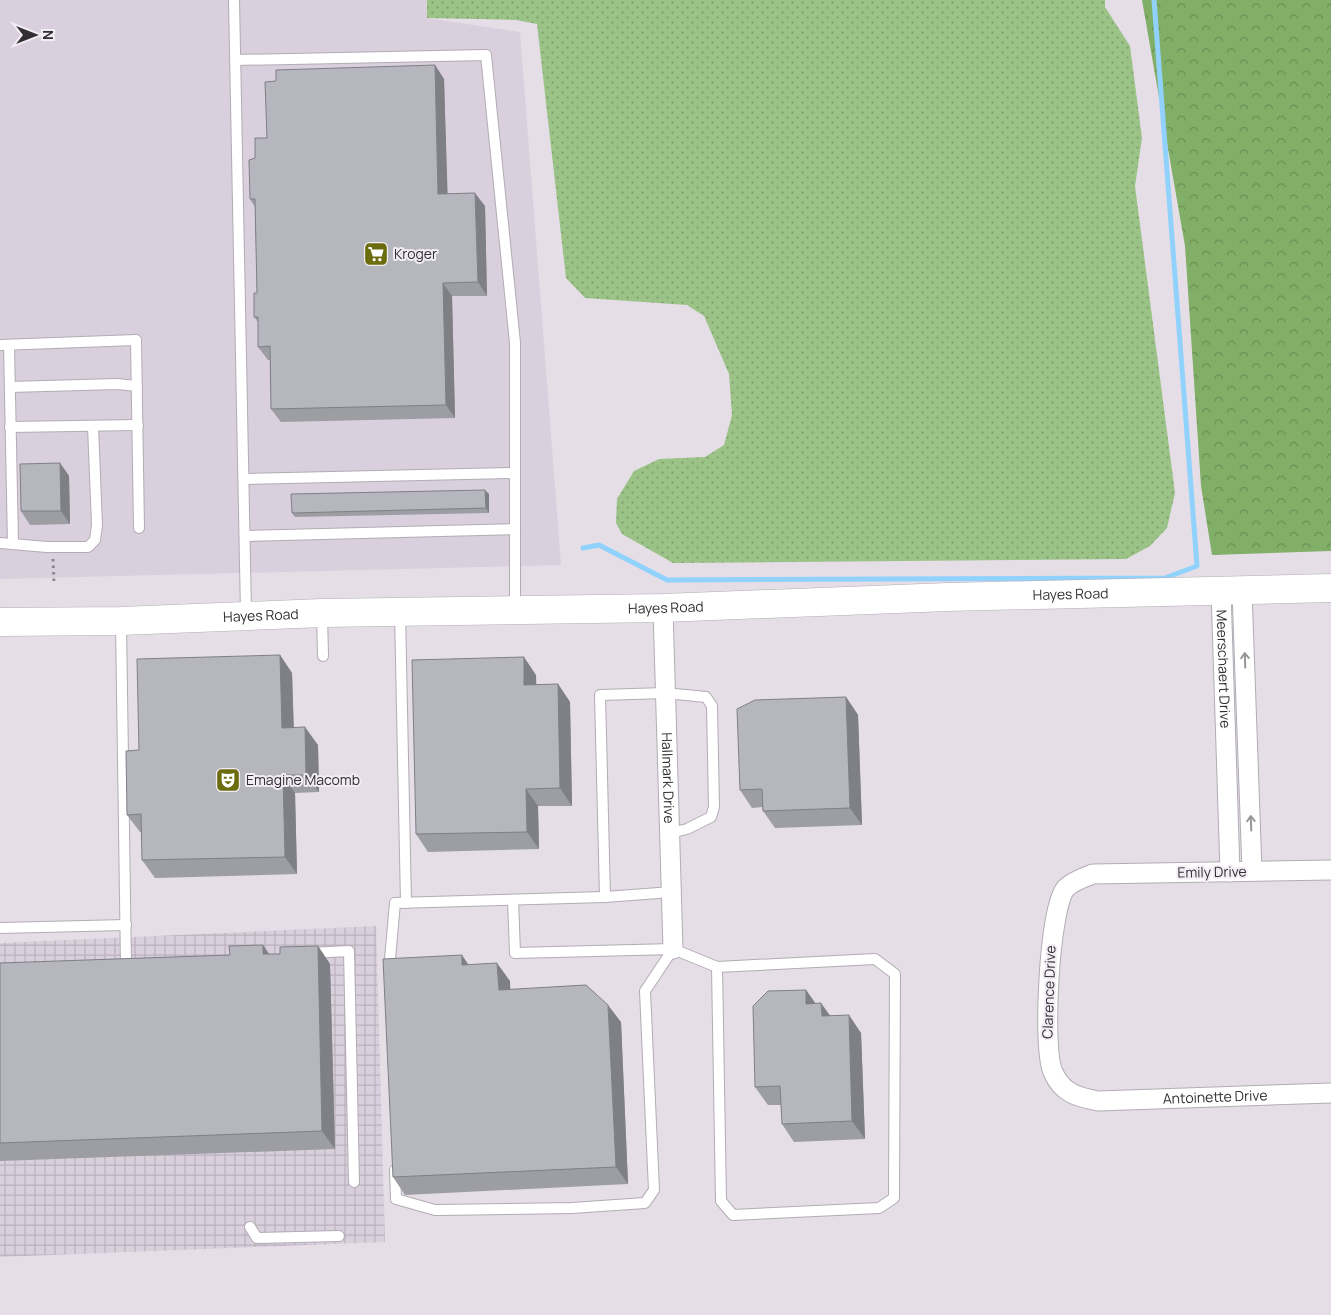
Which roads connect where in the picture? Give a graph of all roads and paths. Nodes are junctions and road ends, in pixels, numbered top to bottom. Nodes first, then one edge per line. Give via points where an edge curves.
1 (234, 0) edge
2 (236, 60) junction
3 (4, 345) edge
4 (137, 386) junction
5 (10, 387) junction
6 (138, 425) junction
7 (93, 426) junction
8 (10, 427) junction
9 (515, 473) junction
10 (244, 479) junction
11 (139, 528) dead end
12 (515, 529) junction
13 (245, 536) junction
14 (0, 543) edge
15 (12, 544) junction
16 (52, 547) junction
17 (54, 583) dead end
18 (1331, 588) edge
19 (1232, 591) junction
20 (663, 608) junction
21 (515, 610) junction
22 (400, 611) junction
23 (322, 613) junction
24 (246, 615) junction
25 (121, 621) junction
26 (0, 622) edge
27 (323, 656) dead end
28 (665, 693) junction
29 (1226, 746) junction
30 (1248, 746) junction
31 (670, 833) junction
32 (1331, 870) edge
33 (1252, 871) junction
34 (1230, 872) junction
35 (1094, 874) joint
36 (672, 892) junction
37 (604, 897) junction
38 (513, 900) junction
39 (406, 903) junction
40 (126, 925) junction
41 (0, 928) edge
42 (673, 949) junction
43 (299, 953) edge
44 (126, 966) edge
45 (717, 967) junction
46 (388, 978) edge
47 (1331, 1093) edge
48 (1098, 1101) joint
49 (395, 1161) edge
50 (354, 1182) dead end
51 (250, 1227) dead end
52 (339, 1236) dead end

1 - 2 lane
2 - 9 lane via 486,55 515,343
2 - 10 lane
3 - 4 lane via 136,340
3 - 5 lane
4 - 5 lane
4 - 6 lane
5 - 8 lane
6 - 7 lane
6 - 11 lane
7 - 8 lane
7 - 16 lane via 95,540 88,547
8 - 15 lane
9 - 10 lane
9 - 12 lane
10 - 13 lane
12 - 13 lane
12 - 21 lane
13 - 24 lane
14 - 15 lane
15 - 16 lane
16 - 17 path
18 - 19 street, Hayes Road
19 - 20 street, Hayes Road
19 - 29 street, Meerschaert Drive
30 -> 19 street, Meerschaert Drive
20 - 21 street, Hayes Road
20 - 28 street, Hallmark Drive
21 - 22 street, Hayes Road
22 - 23 street, Hayes Road
22 - 39 lane
23 - 24 street, Hayes Road
23 - 27 lane
24 - 25 street, Hayes Road
25 - 26 street, Hayes Road
25 - 40 lane
28 - 31 street, Hallmark Drive
28 - 31 lane via 706,697 712,706 714,807 710,817 687,829
28 - 37 lane via 600,695
29 - 30 street, Meerschaert Drive
29 - 34 street, Meerschaert Drive
33 -> 30 street, Meerschaert Drive
31 - 36 street, Hallmark Drive
32 - 33 street, Emily Drive
33 - 34 street, Emily Drive
34 - 35 street, Emily Drive
35 - 48 street, Clarence Drive via 1066,888 1057,907 1052,935 1047,1050 1052,1070 1070,1094
36 - 37 lane
36 - 42 street, Hallmark Drive
37 - 38 lane
38 - 39 lane
38 - 42 lane via 515,953
39 - 46 lane via 395,903
40 - 41 lane
40 - 44 lane
42 - 45 lane
42 - 49 lane via 645,991 654,1190 645,1203 572,1208 435,1210 396,1200
43 - 50 lane via 349,951
45 - 45 lane via 875,959 895,974 894,1198 879,1208 733,1215 721,1201
47 - 48 street, Antoinette Drive
51 - 52 lane via 257,1238

